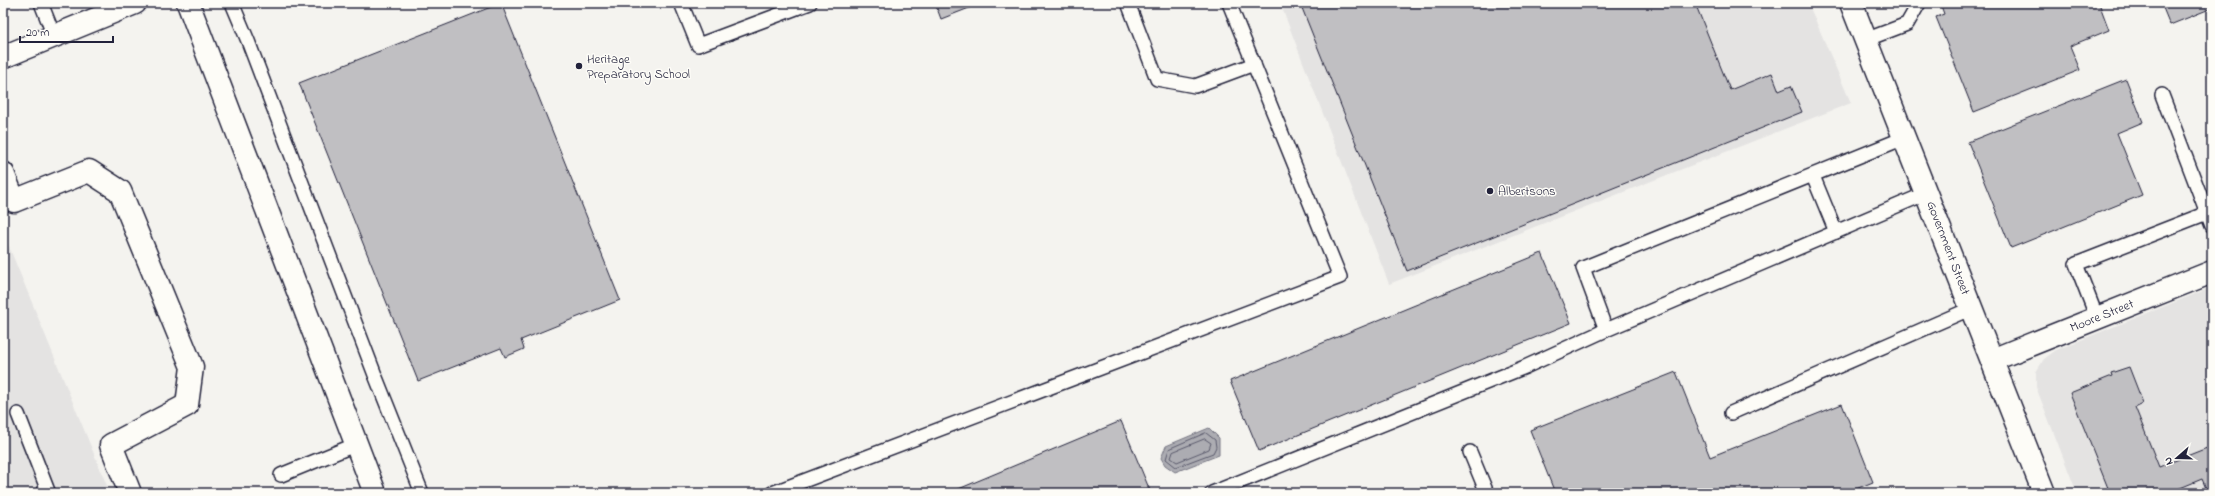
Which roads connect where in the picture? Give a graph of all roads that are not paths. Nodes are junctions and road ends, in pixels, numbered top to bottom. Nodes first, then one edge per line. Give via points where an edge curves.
1 (41, 3) edge
2 (135, 3) edge
3 (188, 3) edge
4 (232, 3) edge
5 (681, 3) edge
6 (810, 3) edge
7 (1128, 3) edge
8 (1229, 3) edge
9 (1851, 3) edge
10 (1919, 3) edge
11 (54, 36) junction
12 (1866, 40) junction
13 (3, 57) edge
14 (1254, 64) junction
15 (2162, 94) dead end
16 (1904, 138) junction
17 (3, 173) edge
18 (1813, 176) junction
19 (1927, 193) junction
20 (2207, 213) junction
21 (2212, 226) edge
22 (1836, 232) junction
23 (2212, 272) edge
24 (1972, 308) junction
25 (2097, 318) junction
26 (1606, 330) junction
27 (1992, 360) junction
28 (1730, 412) dead end
29 (18, 414) dead end
30 (357, 444) junction
31 (1470, 452) dead end
32 (281, 475) dead end
33 (42, 493) edge
34 (130, 493) edge
35 (375, 493) edge
36 (422, 493) edge
37 (772, 493) edge
38 (1212, 493) edge
39 (1487, 493) edge
40 (2044, 493) edge

1 - 11 lane
2 - 11 street
3 - 30 street
4 - 36 lane
5 - 6 lane via 698,45
7 - 14 lane via 1157,79 1195,86
8 - 14 lane
9 - 12 street, Government Street
10 - 12 lane via 1906,24
11 - 13 street
12 - 16 street, Government Street
14 - 37 lane via 1340,277
15 - 20 lane
16 - 18 lane
16 - 19 street, Government Street
17 - 34 street via 14,201 89,171 120,191 192,367 187,405 111,445
18 - 22 lane
18 - 26 lane via 1583,268
19 - 22 lane
19 - 24 street, Government Street
20 - 21 lane
20 - 25 lane via 2076,264
22 - 26 lane
23 - 25 street, Moore Street
24 - 27 street, Government Street
24 - 28 lane
25 - 27 street, Moore Street
26 - 38 lane via 1525,367
27 - 40 street, Government Street
29 - 33 lane via 48,491
30 - 32 lane
30 - 35 street
31 - 39 lane

